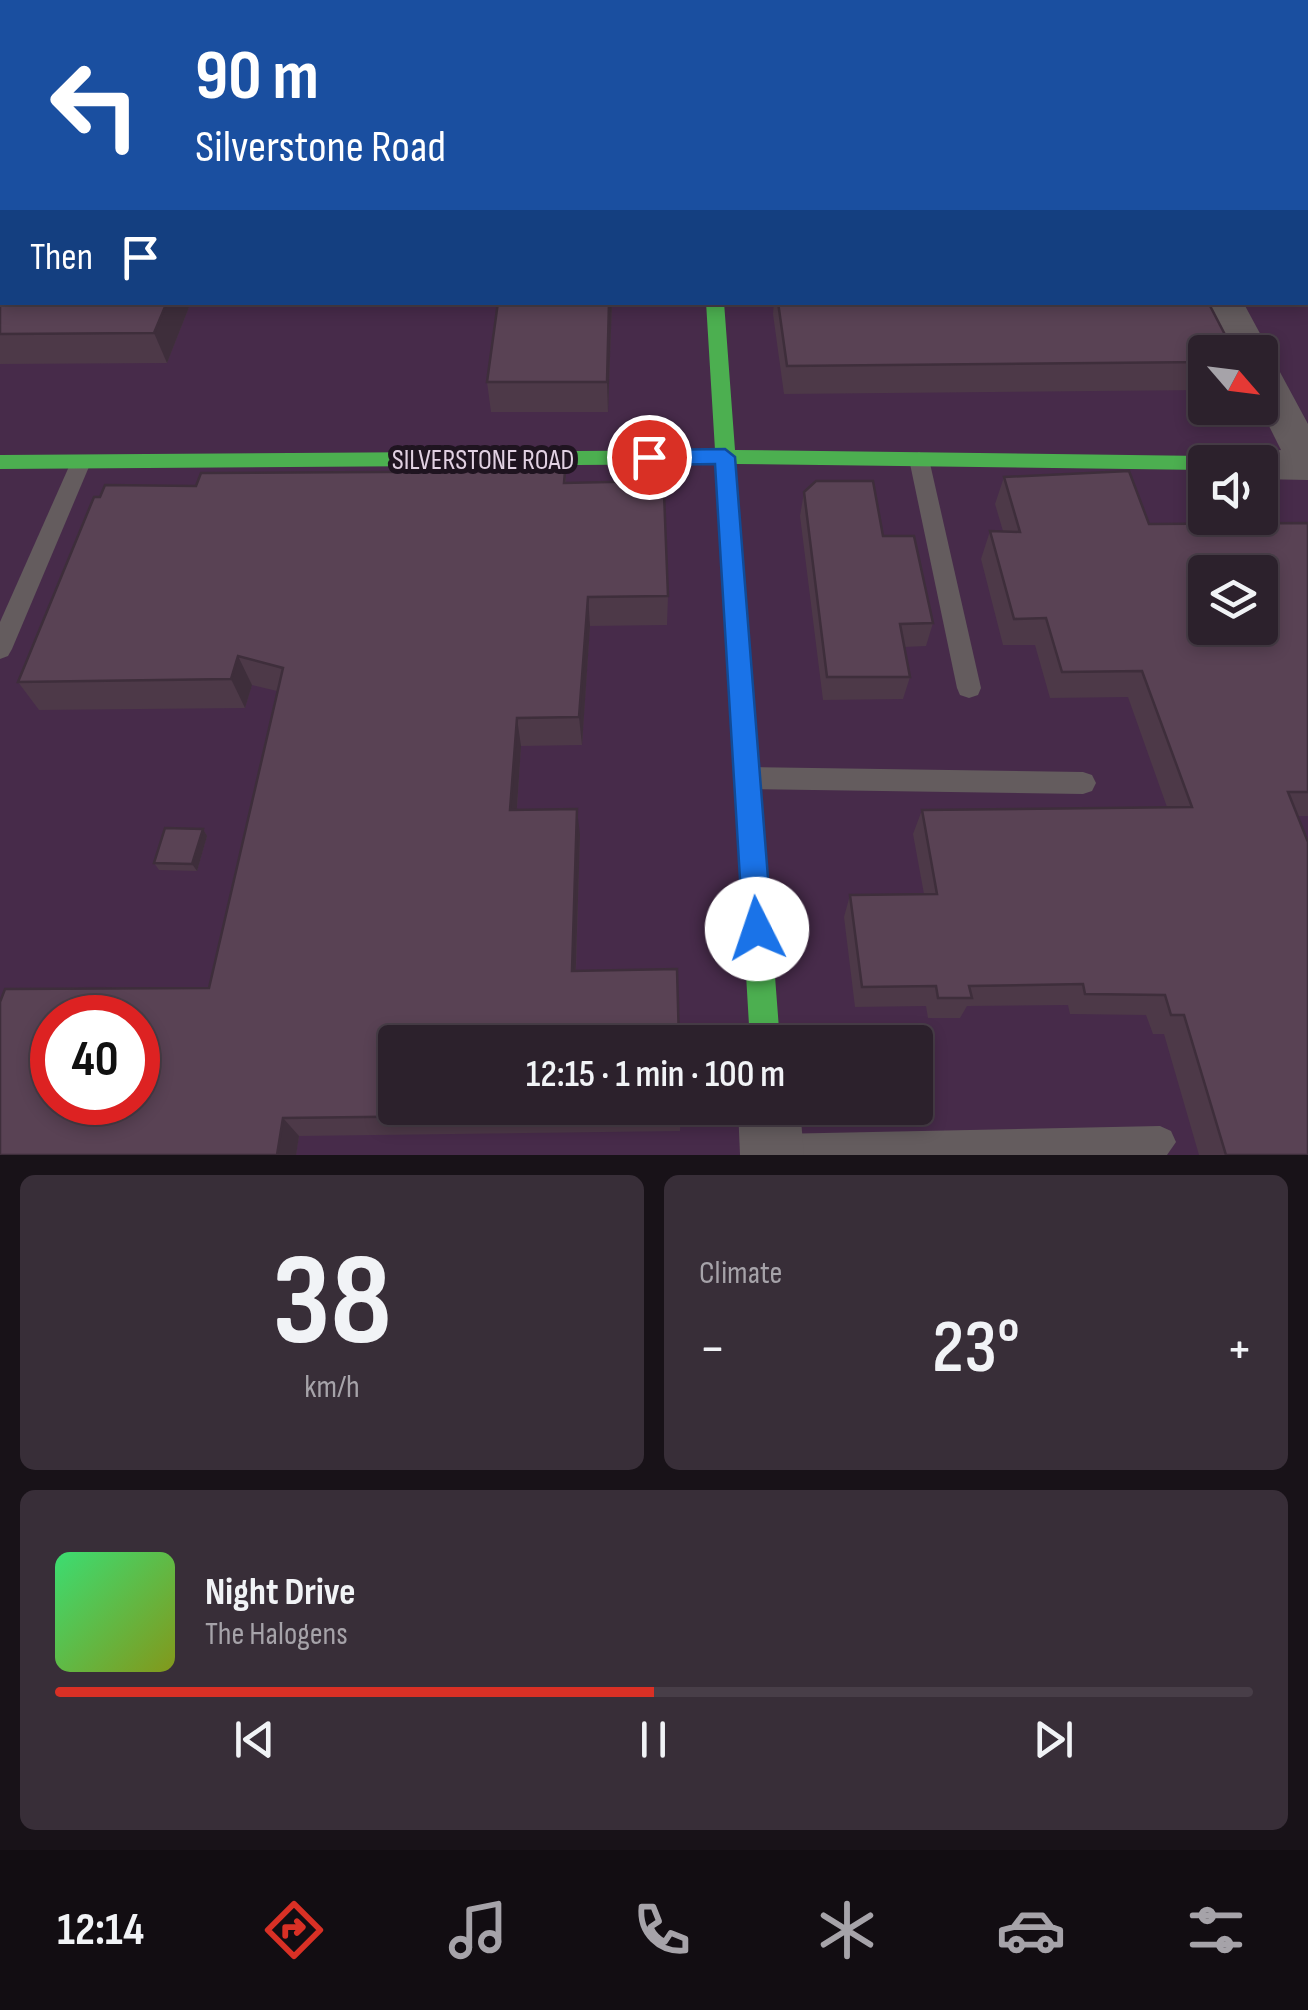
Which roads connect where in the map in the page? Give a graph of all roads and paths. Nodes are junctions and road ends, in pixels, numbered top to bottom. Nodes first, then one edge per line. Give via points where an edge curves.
1 (716, 305) edge
2 (1227, 305) edge
3 (1242, 335) edge
4 (1278, 405) edge
5 (725, 457) junction
6 (919, 459) junction
7 (0, 462) edge
8 (81, 462) junction
9 (1188, 463) edge
10 (1278, 464) edge
11 (1308, 464) edge
12 (0, 649) edge
13 (970, 688) dead end
14 (747, 778) junction
15 (1083, 783) dead end
16 (764, 1025) edge
17 (771, 1138) edge
18 (1160, 1142) dead end

1 - 5 street
2 - 3 street
4 - 11 street
5 - 6 street, SILVERSTONE ROAD
5 - 8 street, SILVERSTONE ROAD
5 - 14 street
6 - 9 street, SILVERSTONE ROAD
6 - 13 lane
7 - 8 street, SILVERSTONE ROAD
8 - 12 lane
10 - 11 street
14 - 15 lane
14 - 16 street
17 - 18 lane

